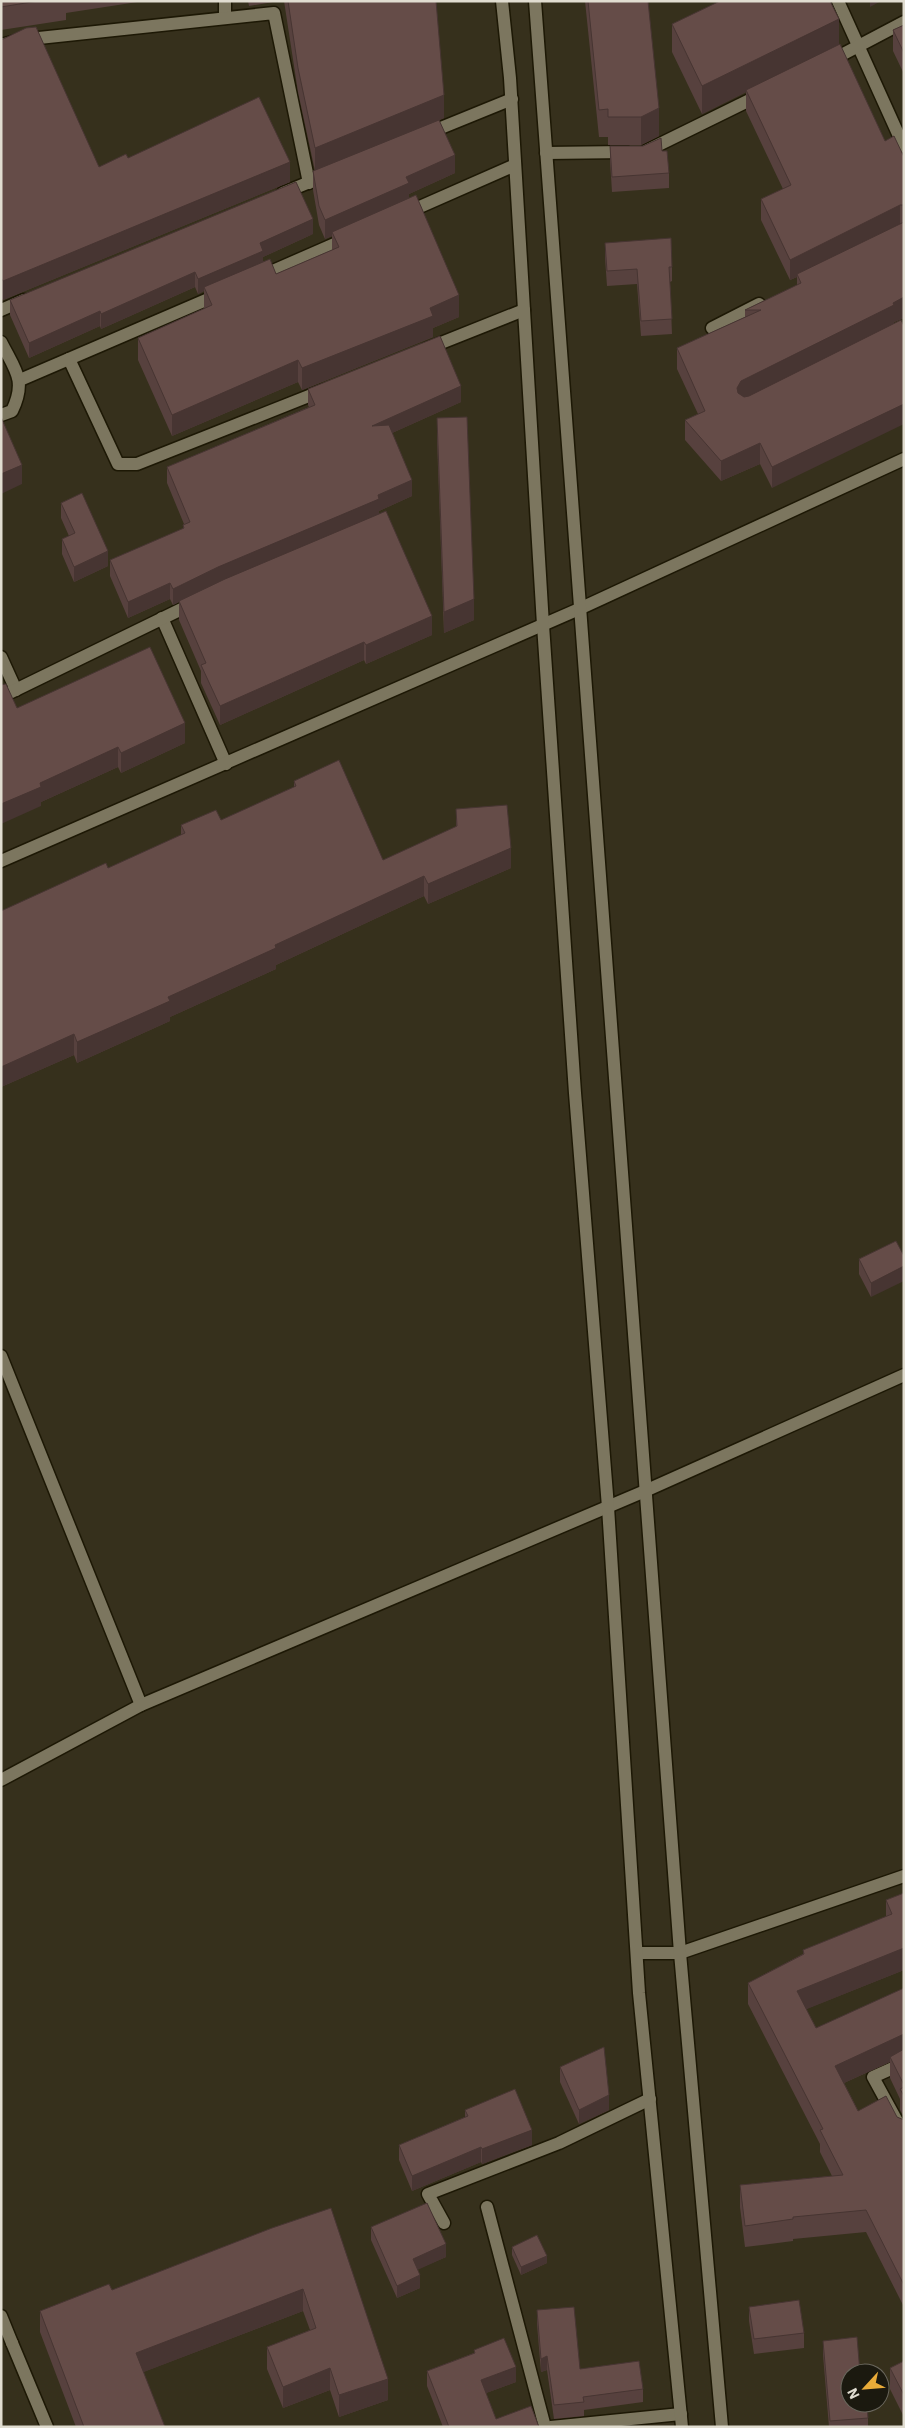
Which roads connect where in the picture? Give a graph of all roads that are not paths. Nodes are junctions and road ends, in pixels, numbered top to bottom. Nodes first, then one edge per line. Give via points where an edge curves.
1 (225, 1) edge
2 (502, 1) edge
3 (536, 1) edge
4 (838, 1) edge
5 (225, 18) junction
6 (904, 22) edge
7 (1, 45) edge
8 (859, 46) junction
9 (816, 68) edge
10 (773, 89) edge
11 (512, 99) junction
12 (416, 138) edge
13 (904, 148) edge
14 (546, 153) junction
15 (515, 165) junction
16 (345, 168) edge
17 (309, 183) junction
18 (273, 198) edge
19 (396, 217) edge
20 (359, 233) edge
21 (250, 280) edge
22 (232, 288) edge
23 (38, 295) edge
24 (773, 298) edge
25 (1, 310) edge
26 (524, 310) junction
27 (712, 328) dead end
28 (1, 342) edge
29 (410, 356) edge
30 (69, 359) junction
31 (20, 380) junction
32 (338, 384) edge
33 (1, 415) edge
34 (904, 459) edge
35 (205, 598) edge
36 (579, 609) junction
37 (162, 618) junction
38 (543, 625) junction
39 (1, 657) edge
40 (16, 690) junction
41 (1, 697) edge
42 (226, 764) junction
43 (1, 861) edge
44 (1, 1356) edge
45 (904, 1375) edge
46 (646, 1491) junction
47 (608, 1507) junction
48 (141, 1705) junction
49 (1, 1780) edge
50 (904, 1876) edge
51 (637, 1953) junction
52 (680, 1953) junction
53 (904, 2063) edge
54 (650, 2099) junction
55 (904, 2134) edge
56 (487, 2208) dead end
57 (444, 2223) dead end
58 (1, 2316) edge
59 (682, 2420) edge
60 (47, 2427) edge
61 (545, 2427) edge
62 (551, 2427) edge
63 (722, 2427) edge

1 - 5 street
2 - 11 street
3 - 14 street
4 - 8 street
5 - 7 street via 20,40
5 - 17 street via 274,12
6 - 8 street
8 - 9 street
8 - 13 street
10 - 14 street via 643,153
11 - 12 street
11 - 15 street
14 - 36 street
15 - 19 street
15 - 26 street
16 - 17 street
17 - 18 street
20 - 21 street
22 - 30 street
23 - 25 street
24 - 27 street
26 - 29 street
26 - 38 street
28 - 31 street
30 - 31 street
30 - 32 street via 118,464 138,464
31 - 33 street via 19,397 12,411
34 - 36 street
35 - 37 street
36 - 38 street
36 - 46 street
37 - 40 street
37 - 42 street
38 - 42 street
38 - 47 street
39 - 40 street
40 - 41 street
42 - 43 street
44 - 48 street
45 - 46 street
46 - 47 street
46 - 52 street
47 - 48 street
47 - 51 street
48 - 49 street
50 - 52 street
51 - 52 street
51 - 54 street
52 - 63 street
53 - 55 street via 873,2076
54 - 57 street via 559,2143 428,2194
54 - 59 street
56 - 61 street
58 - 60 street
59 - 62 street

